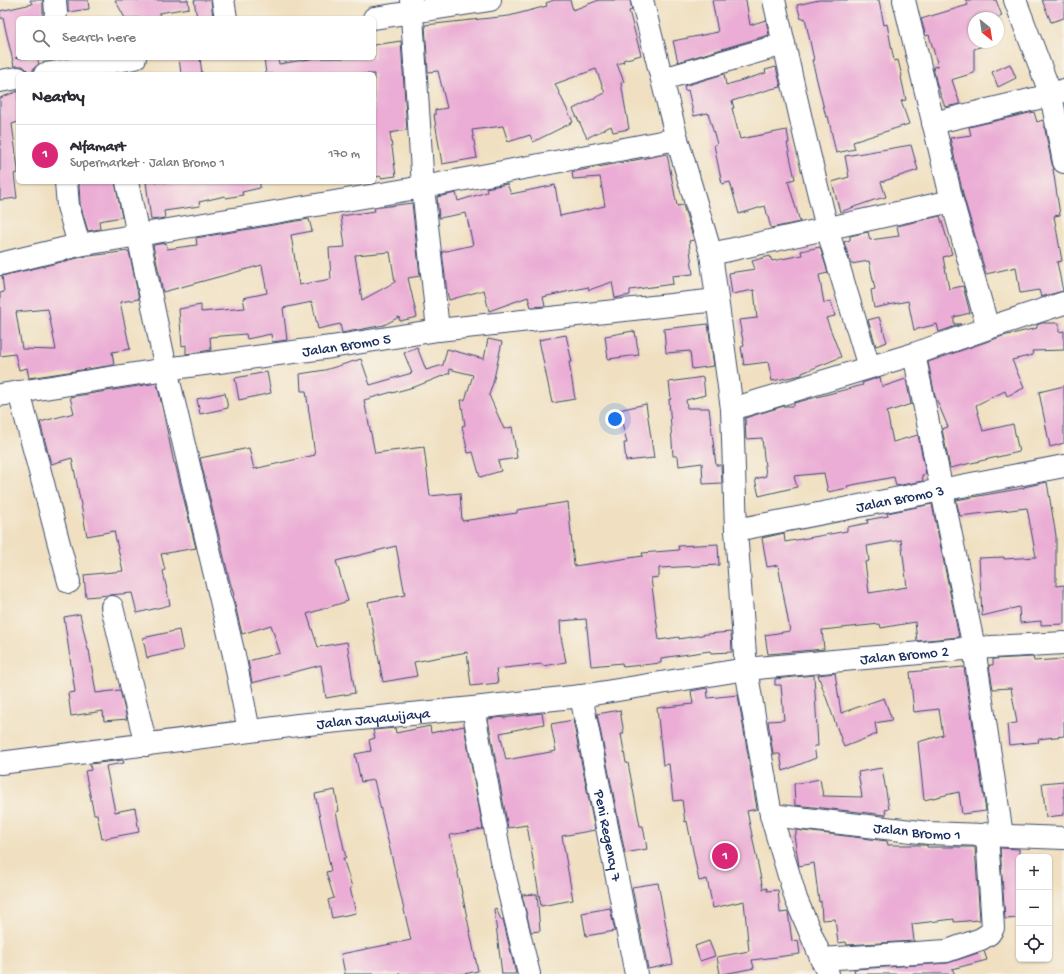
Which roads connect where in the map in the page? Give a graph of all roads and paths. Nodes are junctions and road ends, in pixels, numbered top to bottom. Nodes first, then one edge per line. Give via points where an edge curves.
1 (55, 0) edge
2 (223, 0) edge
3 (490, 0) edge
4 (642, 0) edge
5 (774, 0) edge
6 (904, 0) edge
7 (1020, 2) edge
8 (411, 6) edge
9 (55, 16) edge
10 (226, 16) edge
11 (376, 17) edge
12 (784, 44) junction
13 (129, 60) edge
14 (104, 69) edge
15 (54, 70) edge
16 (16, 78) edge
17 (663, 79) junction
18 (0, 81) edge
19 (1057, 93) edge
20 (932, 123) junction
21 (678, 139) junction
22 (1064, 162) edge
23 (66, 184) edge
24 (126, 184) edge
25 (423, 187) junction
26 (952, 201) junction
27 (827, 228) junction
28 (137, 235) junction
29 (79, 245) junction
30 (711, 254) junction
31 (0, 264) edge
32 (717, 300) junction
33 (1064, 303) edge
34 (988, 328) junction
35 (438, 330) junction
36 (914, 354) junction
37 (869, 367) junction
38 (166, 369) junction
39 (10, 394) edge
40 (732, 410) junction
41 (1064, 466) edge
42 (941, 490) junction
43 (736, 530) junction
44 (70, 582) dead end
45 (112, 607) dead end
46 (1064, 643) edge
47 (974, 648) junction
48 (746, 669) junction
49 (581, 696) junction
50 (473, 708) junction
51 (249, 731) junction
52 (146, 745) junction
53 (0, 763) edge
54 (771, 815) junction
55 (994, 835) junction
56 (1064, 838) edge
57 (823, 970) edge
58 (529, 974) edge
59 (636, 974) edge

1 - 9 street
2 - 10 street
3 - 8 street
4 - 17 street
5 - 12 street
6 - 20 street
7 - 19 street
8 - 11 street
8 - 25 street
12 - 17 street
12 - 27 street
13 - 14 street
14 - 15 street
16 - 18 street
17 - 21 street
19 - 20 street
19 - 22 street
20 - 26 street
21 - 25 street
21 - 30 street
23 - 29 street via 68,206
24 - 28 street
25 - 28 street
25 - 35 street
26 - 27 street
26 - 34 street
27 - 30 street
27 - 37 street
28 - 29 street
28 - 38 street
29 - 31 street
30 - 32 street
32 - 35 street, Jalan Bromo 5
32 - 40 street
33 - 34 street
34 - 36 street
35 - 38 street, Jalan Bromo 5
36 - 37 street
36 - 42 street
37 - 40 street
38 - 39 street, Jalan Bromo 5
38 - 51 street via 233,647
39 - 44 street
40 - 43 street
41 - 42 street, Jalan Bromo 3
42 - 43 street, Jalan Bromo 3
42 - 47 street
43 - 48 street
45 - 52 street
46 - 47 street, Jalan Bromo 2
47 - 48 street, Jalan Bromo 2
47 - 55 street
48 - 49 street, Jalan Jayawijaya
48 - 54 street
49 - 50 street, Jalan Jayawijaya
49 - 59 street, Peni Regency 7
50 - 51 street, Jalan Jayawijaya
50 - 58 street via 501,860
51 - 52 street, Jalan Jayawijaya
52 - 53 street, Jalan Jayawijaya
54 - 55 street, Jalan Bromo 1 via 929,833
54 - 57 street via 796,899
55 - 56 street, Jalan Bromo 1
55 - 57 street via 994,928 989,934 947,951

